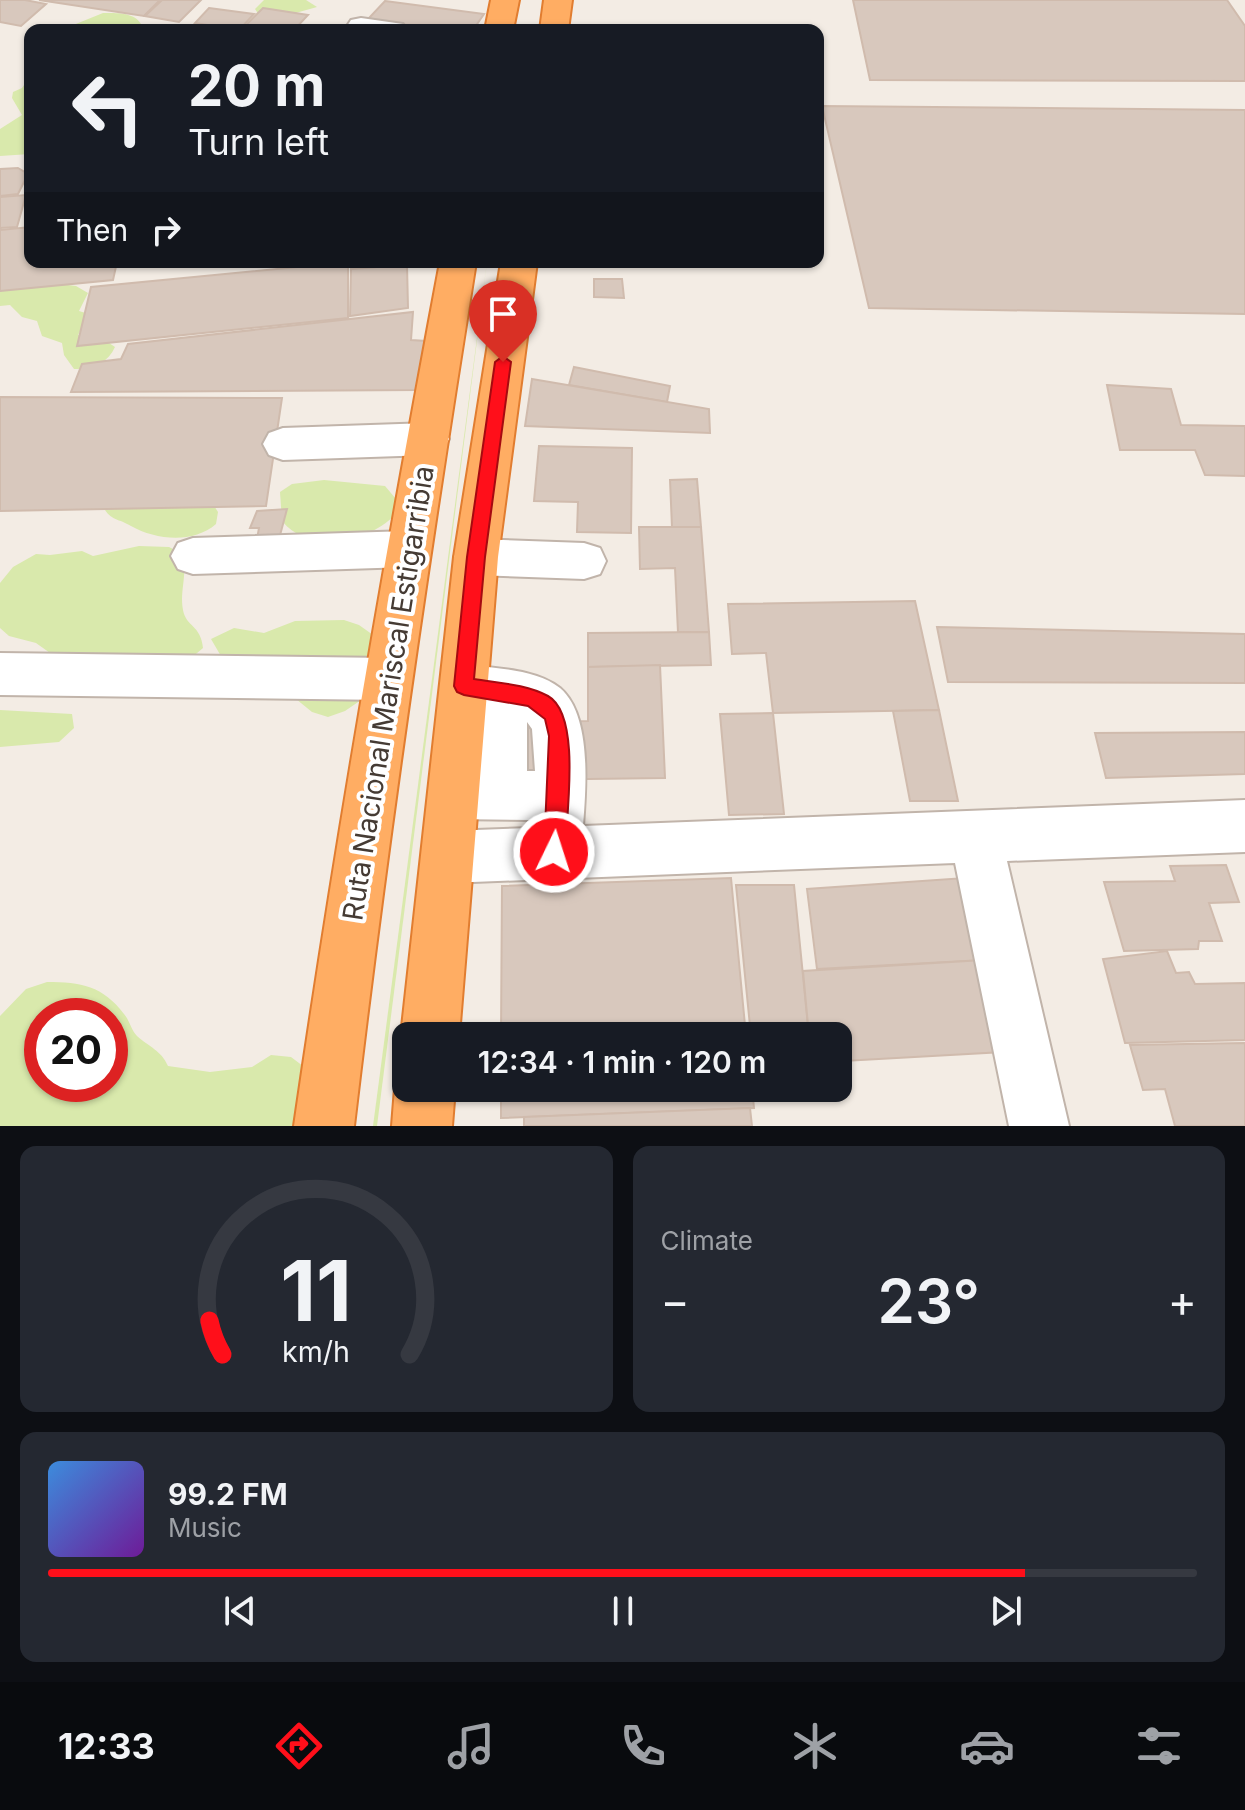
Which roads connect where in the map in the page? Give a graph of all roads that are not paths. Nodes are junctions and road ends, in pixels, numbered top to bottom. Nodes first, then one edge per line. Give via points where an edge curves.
1 (505, 0) edge
2 (558, 0) edge
3 (500, 24) edge
4 (555, 24) edge
5 (457, 268) edge
6 (518, 268) edge
7 (429, 439) junction
8 (283, 444) dead end
9 (408, 549) junction
10 (193, 556) dead end
11 (476, 557) junction
12 (584, 561) dead end
13 (0, 674) edge
14 (388, 679) junction
15 (484, 689) junction
16 (477, 795) junction
17 (558, 796) junction
18 (1245, 826) edge
19 (975, 836) junction
20 (554, 852) junction
21 (448, 857) junction
22 (431, 1022) edge
23 (424, 1102) edge
24 (324, 1126) edge
25 (422, 1126) edge
26 (1039, 1126) edge

1 - 3 highway
2 - 4 highway
5 - 7 highway, Ruta Nacional Mariscal Estigarribia
6 - 11 highway
7 - 8 street
7 - 9 highway, Ruta Nacional Mariscal Estigarribia
9 - 10 street
9 - 14 highway, Ruta Nacional Mariscal Estigarribia
11 - 12 street
11 - 15 highway
13 - 14 street
14 - 24 highway, Ruta Nacional Mariscal Estigarribia
15 - 16 street
15 - 17 street via 542,703 554,714
16 - 17 street
16 - 21 highway
17 - 20 street
18 - 19 street
19 - 20 street
19 - 26 street
20 - 21 street
21 - 22 highway
23 - 25 highway

